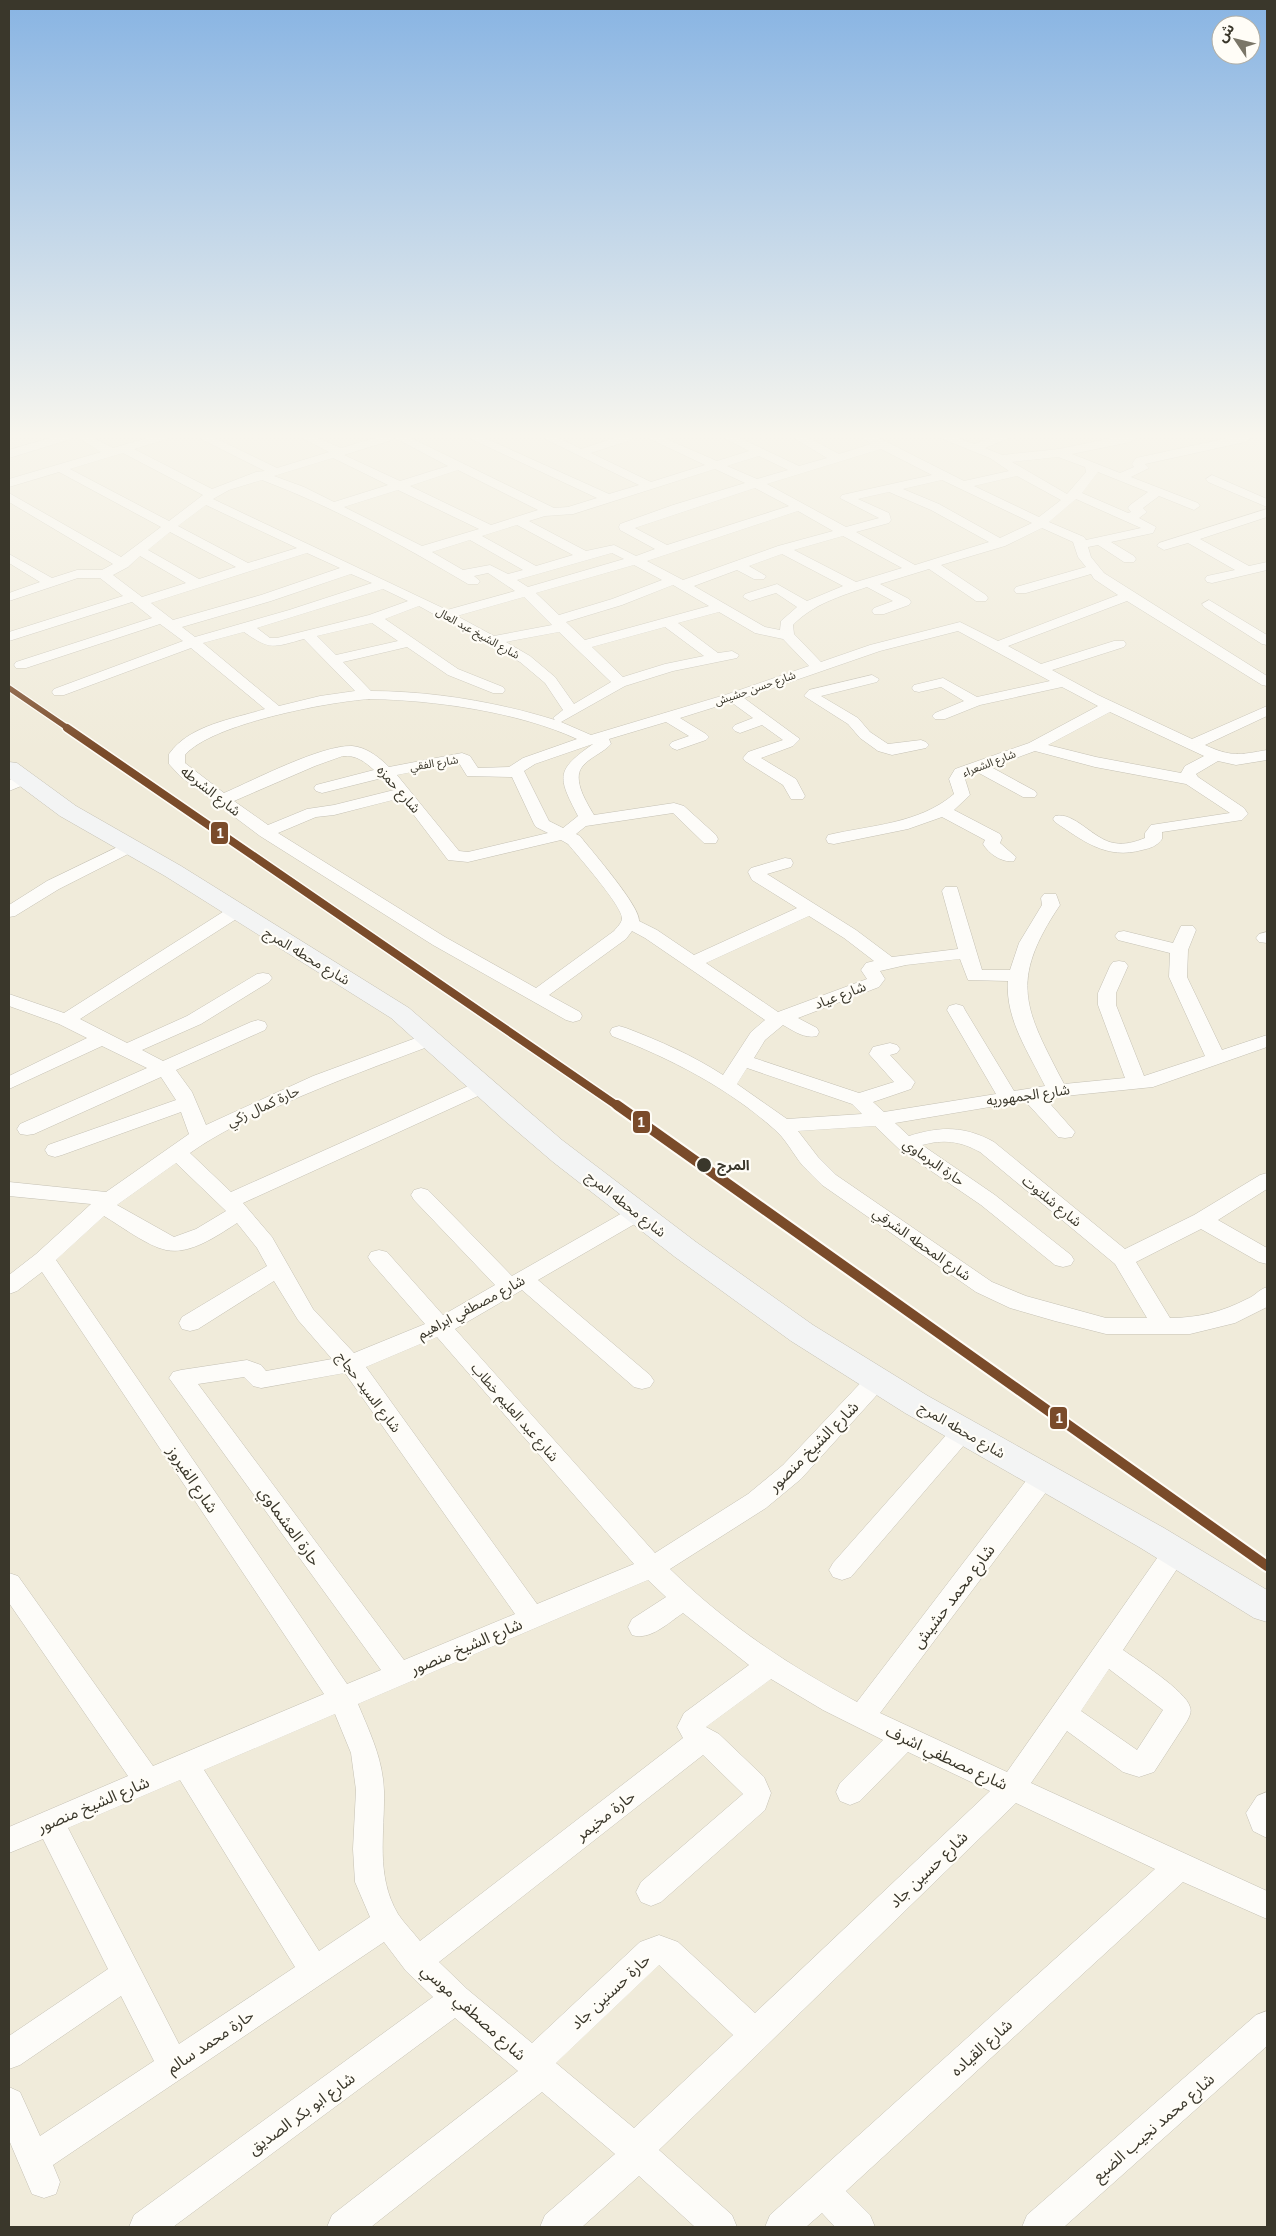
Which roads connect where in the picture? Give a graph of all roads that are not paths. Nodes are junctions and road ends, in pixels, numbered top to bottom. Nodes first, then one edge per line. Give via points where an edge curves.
1 (87, 542) edge
2 (151, 542) edge
3 (198, 542) edge
4 (294, 542) edge
5 (403, 542) edge
6 (448, 542) edge
7 (484, 542) edge
8 (560, 542) edge
9 (652, 542) edge
10 (689, 542) edge
11 (806, 542) edge
12 (865, 542) edge
13 (1080, 542) edge
14 (1094, 542) edge
15 (1102, 542) edge
16 (1175, 542) edge
17 (1197, 542) edge
18 (1000, 543) edge
19 (1082, 545) junction
20 (1164, 546) dead end
21 (307, 549) junction
22 (783, 549) junction
23 (666, 550) junction
24 (140, 551) junction
25 (420, 551) junction
26 (586, 556) junction
27 (9, 558) edge
28 (1129, 559) dead end
29 (636, 560) junction
30 (123, 564) junction
31 (930, 564) junction
32 (737, 565) junction
33 (1266, 567) edge
34 (247, 568) junction
35 (351, 569) junction
36 (913, 569) junction
37 (1093, 569) junction
38 (535, 571) junction
39 (1248, 571) junction
40 (102, 574) junction
41 (759, 576) dead end
42 (507, 579) junction
43 (1212, 579) dead end
44 (51, 583) junction
45 (678, 583) junction
46 (869, 583) junction
47 (197, 584) junction
48 (383, 584) junction
49 (854, 587) junction
50 (1021, 590) dead end
51 (527, 592) junction
52 (1128, 596) junction
53 (9, 597) edge
54 (750, 597) dead end
55 (981, 598) dead end
56 (137, 600) junction
57 (420, 601) junction
58 (1209, 604) dead end
59 (721, 607) junction
60 (807, 607) junction
61 (879, 611) dead end
62 (444, 615) junction
63 (374, 618) junction
64 (167, 622) junction
65 (668, 622) junction
66 (558, 624) junction
67 (245, 626) junction
68 (308, 635) junction
69 (787, 635) junction
70 (9, 637) edge
71 (492, 641) junction
72 (1267, 641) edge
73 (193, 642) junction
74 (410, 642) junction
75 (1119, 644) dead end
76 (580, 646) junction
77 (997, 646) junction
78 (732, 655) dead end
79 (715, 658) junction
80 (333, 660) junction
81 (21, 665) dead end
82 (812, 668) junction
83 (1039, 669) junction
84 (872, 679) dead end
85 (1064, 682) junction
86 (1267, 682) edge
87 (620, 683) junction
88 (919, 688) dead end
89 (498, 690) dead end
90 (832, 690) junction
91 (59, 692) dead end
92 (366, 695) junction
93 (733, 697) junction
94 (975, 702) junction
95 (1110, 706) junction
96 (275, 710) junction
97 (1267, 710) edge
98 (571, 711) junction
99 (940, 716) dead end
100 (669, 717) junction
101 (764, 719) junction
102 (553, 723) junction
103 (740, 728) dead end
104 (595, 738) junction
105 (677, 745) dead end
106 (921, 745) dead end
107 (1192, 745) junction
108 (1034, 746) junction
109 (1216, 756) junction
110 (1267, 756) edge
111 (978, 766) junction
112 (513, 771) junction
113 (386, 772) junction
114 (14, 778) edge
115 (1191, 780) junction
116 (322, 788) dead end
117 (403, 793) junction
118 (1029, 794) dead end
119 (797, 796) dead end
120 (222, 800) junction
121 (942, 810) junction
122 (1061, 820) dead end
123 (582, 822) junction
124 (266, 832) junction
125 (566, 834) junction
126 (710, 839) dead end
127 (834, 840) dead end
128 (130, 846) junction
129 (1008, 857) dead end
130 (785, 863) dead end
131 (951, 891) dead end
132 (1050, 898) dead end
133 (811, 908) junction
134 (9, 912) edge
135 (235, 912) junction
136 (630, 923) junction
137 (1186, 930) dead end
138 (1124, 936) dead end
139 (1179, 950) junction
140 (968, 953) junction
141 (691, 962) junction
142 (889, 964) junction
143 (1119, 966) dead end
144 (1018, 975) junction
145 (263, 978) dead end
146 (536, 996) junction
147 (9, 1000) edge
148 (956, 1010) dead end
149 (573, 1016) dead end
150 (780, 1019) junction
151 (66, 1020) junction
152 (258, 1026) dead end
153 (619, 1032) dead end
154 (810, 1032) dead end
155 (103, 1038) junction
156 (431, 1039) junction
157 (1267, 1041) edge
158 (890, 1049) dead end
159 (127, 1050) junction
160 (1216, 1059) junction
161 (741, 1060) junction
162 (164, 1069) junction
163 (9, 1083) edge
164 (1137, 1084) junction
165 (726, 1086) junction
166 (482, 1087) junction
167 (1058, 1090) junction
168 (1030, 1094) junction
169 (1008, 1096) junction
170 (859, 1100) junction
171 (188, 1104) junction
172 (880, 1119) junction
173 (783, 1126) junction
174 (27, 1129) dead end
175 (1065, 1132) dead end
176 (200, 1136) junction
177 (906, 1144) junction
178 (55, 1150) dead end
179 (177, 1152) junction
180 (1267, 1180) edge
181 (9, 1189) edge
182 (421, 1195) dead end
183 (107, 1203) junction
184 (234, 1207) junction
185 (638, 1213) junction
186 (1202, 1220) junction
187 (379, 1257) dead end
188 (1267, 1257) edge
189 (44, 1258) junction
190 (1123, 1259) junction
191 (1063, 1260) dead end
192 (279, 1268) junction
193 (516, 1283) junction
194 (9, 1286) edge
195 (1264, 1305) edge
196 (190, 1323) dead end
197 (1163, 1326) junction
198 (440, 1327) junction
199 (350, 1364) junction
200 (181, 1378) joint
201 (877, 1380) junction
202 (642, 1381) dead end
203 (963, 1431) junction
204 (1044, 1476) junction
205 (1176, 1551) junction
206 (652, 1567) junction
207 (842, 1570) dead end
208 (9, 1583) edge
209 (684, 1599) junction
210 (1267, 1608) edge
211 (532, 1618) junction
212 (641, 1627) dead end
213 (1106, 1652) junction
214 (769, 1665) junction
215 (398, 1674) junction
216 (342, 1699) junction
217 (1064, 1714) junction
218 (861, 1717) junction
219 (905, 1736) junction
220 (699, 1739) junction
221 (186, 1765) junction
222 (147, 1780) junction
223 (1013, 1787) junction
224 (850, 1792) dead end
225 (1267, 1805) edge
226 (50, 1822) junction
227 (1267, 1825) edge
228 (9, 1840) edge
229 (1179, 1866) junction
230 (651, 1892) dead end
231 (1267, 1905) edge
232 (387, 1923) junction
233 (417, 1961) junction
234 (314, 1971) junction
235 (126, 1975) junction
236 (456, 1999) junction
237 (1267, 2026) edge
238 (756, 2035) junction
239 (9, 2054) edge
240 (173, 2066) junction
241 (538, 2068) junction
242 (9, 2103) edge
243 (637, 2152) junction
244 (823, 2190) junction
245 (146, 2227) edge
246 (344, 2227) edge
247 (558, 2227) edge
248 (720, 2227) edge
249 (782, 2227) edge
250 (858, 2227) edge
251 (1039, 2227) edge

1 - 30 street
2 - 24 street
3 - 34 street
4 - 21 street, شارع الشيخ عبد العال
5 - 25 street
6 - 25 street
7 - 38 street
8 - 26 street
9 - 23 street
10 - 23 street
11 - 22 street
12 - 36 street
13 - 19 street
14 - 19 street
15 - 28 street
16 - 20 street
17 - 39 street
18 - 31 street
19 - 37 street
21 - 34 street
21 - 35 street, شارع الشيخ عبد العال
22 - 32 street
22 - 49 street
23 - 29 street
24 - 30 street
24 - 47 street
25 - 42 street via 467,577 486,569
26 - 29 street via 612,549
26 - 38 street
27 - 44 street
29 - 45 street
29 - 51 street
30 - 40 street
31 - 36 street
31 - 55 street
32 - 41 street
32 - 45 street
33 - 39 street
34 - 47 street
35 - 48 street, شارع الشيخ عبد العال
35 - 64 street via 266,598
36 - 46 street
37 - 50 street
37 - 52 street
38 - 42 street
39 - 43 street
40 - 44 street via 77,574
40 - 56 street
42 - 51 street
44 - 53 street
45 - 59 street
45 - 66 street
46 - 49 street
46 - 61 street via 904,602
47 - 56 street
48 - 57 street, شارع الشيخ عبد العال
48 - 67 street
49 - 60 street
51 - 62 street
51 - 66 street
52 - 77 street
52 - 86 street
54 - 60 street via 778,588
56 - 64 street
56 - 70 street
57 - 62 street, شارع الشيخ عبد العال
57 - 63 street
58 - 72 street
59 - 65 street
59 - 69 street via 768,633
60 - 69 street via 786,624
62 - 71 street, شارع الشيخ عبد العال
63 - 68 street
63 - 74 street
64 - 73 street
64 - 81 street
65 - 76 street
65 - 79 street
66 - 71 street
66 - 76 street
67 - 68 street via 271,643
67 - 73 street
68 - 80 street
69 - 82 street
71 - 98 street, شارع الشيخ عبد العال via 543,673
73 - 91 street
73 - 96 street
74 - 80 street
74 - 89 street via 453,672
75 - 83 street
76 - 87 street
77 - 82 street, شارع حسن حشيش via 965,628 954,627
77 - 83 street, شارع حسن حشيش
78 - 79 street
79 - 87 street via 670,667
80 - 92 street
82 - 90 street
82 - 93 street, شارع حسن حشيش
83 - 85 street, شارع حسن حشيش
84 - 90 street
85 - 94 street
85 - 95 street, شارع حسن حشيش
87 - 98 street
88 - 94 street via 942,682
90 - 106 street via 811,696 849,719 884,748 892,750
92 - 96 street, شارع الشرطه
92 - 102 street, شارع الشرطه via 443,699
93 - 100 street, شارع حسن حشيش
93 - 101 street
94 - 99 street
95 - 107 street, شارع حسن حشيش
95 - 108 street, شارع الشعراء
96 - 120 street, شارع الشرطه via 201,735 184,743 176,754 177,764
97 - 107 street
98 - 102 street
100 - 104 street, شارع حسن حشيش
100 - 105 street via 701,737
101 - 103 street
101 - 119 street via 792,740 751,758 790,782
102 - 104 street, شارع الشرطه
104 - 112 street, شارع حسن حشيش via 529,761
104 - 123 street via 603,744 580,760 570,775 587,817
107 - 109 street, شارع حسن حشيش
108 - 111 street, شارع الشعراء
108 - 115 street via 1095,762
109 - 110 street, شارع حسن حشيش via 1236,760
109 - 115 street via 1191,769 1188,774
111 - 118 street
111 - 121 street, شارع الشعراء via 957,775 962,796
112 - 113 street, شارع الفقي via 473,773 462,758
112 - 125 street via 520,776 542,824
113 - 116 street, شارع الفقي
113 - 117 street, شارع حمزه
113 - 120 street, شارع حمزه via 369,756 346,751
114 - 128 main road, شارع محطه المرج
115 - 122 street via 1240,814 1157,828 1151,842 1117,850 1102,846
117 - 124 street via 313,812
117 - 125 street, شارع حمزه via 454,856 460,858
120 - 124 street, شارع الشرطه
121 - 127 street, شارع الشعراء via 893,828
121 - 129 street via 994,838 991,844
123 - 125 street
123 - 126 street via 674,808
124 - 146 street, شارع الشرطه via 439,941
125 - 136 street via 623,902 631,916
128 - 134 street via 53,885
128 - 135 main road, شارع محطه المرج
130 - 133 street via 756,872
131 - 140 street
132 - 144 street via 1051,905 1038,923
133 - 141 street
133 - 142 street
135 - 151 street
135 - 156 main road, شارع محطه المرج via 400,1013
136 - 141 street via 652,934
136 - 146 street via 620,935
137 - 139 street
138 - 139 street
139 - 160 street via 1178,977
140 - 142 street, شارع عياد
140 - 144 street via 976,977
141 - 150 street
142 - 150 street, شارع عياد via 872,967 870,970 876,979 873,983
143 - 164 street via 1107,993 1107,1006
144 - 167 street via 1018,1002 1024,1022
145 - 159 street via 194,1020
146 - 149 street, شارع الشرطه
147 - 151 street
148 - 169 street
150 - 154 street
150 - 161 street, شارع عياد via 758,1036
151 - 155 street
152 - 162 street
153 - 165 street, شارع المحطه الشرقي via 694,1065
155 - 159 street
155 - 163 street
156 - 166 main road, شارع محطه المرج
156 - 176 street, حارة كمال زكي via 320,1080
157 - 160 street, شارع الجمهوريه
158 - 170 street via 880,1054 905,1082 904,1085
159 - 162 street
160 - 164 street, شارع الجمهوريه
161 - 165 street, شارع عياد
161 - 170 street, حارة البرماوي
162 - 171 street via 174,1078
162 - 174 street
164 - 167 street, شارع الجمهوريه
165 - 173 street, شارع المحطه الشرقي
166 - 184 street
166 - 185 main road, شارع محطه المرج
167 - 168 street, شارع الجمهوريه
168 - 169 street, شارع الجمهوريه
168 - 175 street
169 - 172 street, شارع الجمهوريه
170 - 172 street, حارة البرماوي
171 - 176 street
171 - 178 street
172 - 173 street, شارع الجمهوريه
172 - 177 street, حارة البرماوي
173 - 197 street, شارع المحطه الشرقي via 811,1162 830,1180 984,1287 1018,1302 1106,1326
176 - 179 street, حارة كمال زكي
177 - 190 street, شارع شلتوت via 933,1134 948,1133 976,1140
177 - 191 street, حارة البرماوي via 988,1200
179 - 183 street, حارة كمال زكي
179 - 184 street, شارع السيد حجاج
180 - 186 street
181 - 183 street
182 - 193 street
183 - 184 street via 166,1243 174,1245 186,1242
183 - 189 street, حارة كمال زكي
184 - 192 street, شارع السيد حجاج via 258,1234
185 - 193 street, شارع مصطفي ابراهيم
185 - 201 main road, شارع محطه المرج via 802,1333
186 - 188 street
186 - 190 street
187 - 198 street, شارع عبد العليم خطاب
189 - 194 street, حارة كمال زكي
189 - 216 street, شارع الفيروز
190 - 197 street, شارع شلتوت
192 - 196 street
192 - 199 street, شارع السيد حجاج via 299,1306
193 - 198 street, شارع مصطفي ابراهيم
193 - 202 street
195 - 197 street, شارع المحطه الشرقي via 1190,1326
198 - 199 street, شارع مصطفي ابراهيم
198 - 206 street, شارع عبد العليم خطاب
199 - 200 street, شارع مصطفي ابراهيم via 261,1380 247,1368
199 - 211 street, شارع السيد حجاج
200 - 215 street, حارة العشماوي
201 - 203 main road, شارع محطه المرج
201 - 206 street, شارع الشيخ منصور via 792,1472 771,1490
203 - 204 main road, شارع محطه المرج
203 - 207 street
204 - 205 main road, شارع محطه المرج
204 - 218 street, شارع محمد حشيش
205 - 210 main road, شارع محطه المرج
205 - 213 street, شارع حسين جاد
206 - 209 street, شارع مصطفي اشرف
206 - 211 street, شارع الشيخ منصور
208 - 222 street
209 - 212 street
209 - 214 street, شارع مصطفي اشرف
211 - 215 street, شارع الشيخ منصور
213 - 217 street, شارع حسين جاد
213 - 217 street via 1177,1707 1177,1713 1144,1763 1133,1764
214 - 218 street, شارع مصطفي اشرف
214 - 220 street via 694,1721 690,1727
215 - 216 street, شارع الشيخ منصور
216 - 221 street, شارع الشيخ منصور
216 - 232 street, شارع مصطفي موسي via 365,1753 370,1790 367,1849 370,1882
217 - 223 street, شارع حسين جاد
218 - 219 street, شارع مصطفي اشرف
219 - 223 street, شارع مصطفي اشرف
219 - 224 street
220 - 230 street via 710,1742 754,1786 757,1793 755,1802
220 - 233 street, حارة مخيمر
221 - 222 street, شارع الشيخ منصور
221 - 234 street
222 - 226 street, شارع الشيخ منصور
223 - 229 street, شارع مصطفي اشرف
223 - 238 street, شارع حسين جاد
225 - 227 street via 1260,1813
226 - 228 street, شارع الشيخ منصور
226 - 235 street
229 - 231 street, شارع مصطفي اشرف
229 - 244 street, شارع القياده
232 - 233 street, شارع مصطفي موسي
232 - 234 street, حارة محمد سالم
233 - 236 street, شارع مصطفي موسي
234 - 240 street, حارة محمد سالم
235 - 239 street
235 - 240 street
236 - 241 street, شارع مصطفي موسي
236 - 245 street, شارع ابو بكر الصديق
237 - 251 street, شارع محمد نجيب الضبع
238 - 241 street, حارة حسنين جاد via 667,1952 659,1949 651,1952
238 - 243 street, شارع حسين جاد
240 - 242 street, حارة محمد سالم via 39,2171
241 - 243 street, شارع مصطفي موسي
241 - 246 street
243 - 247 street, شارع حسين جاد
243 - 248 street, شارع مصطفي موسي
244 - 249 street, شارع القياده
244 - 250 street

